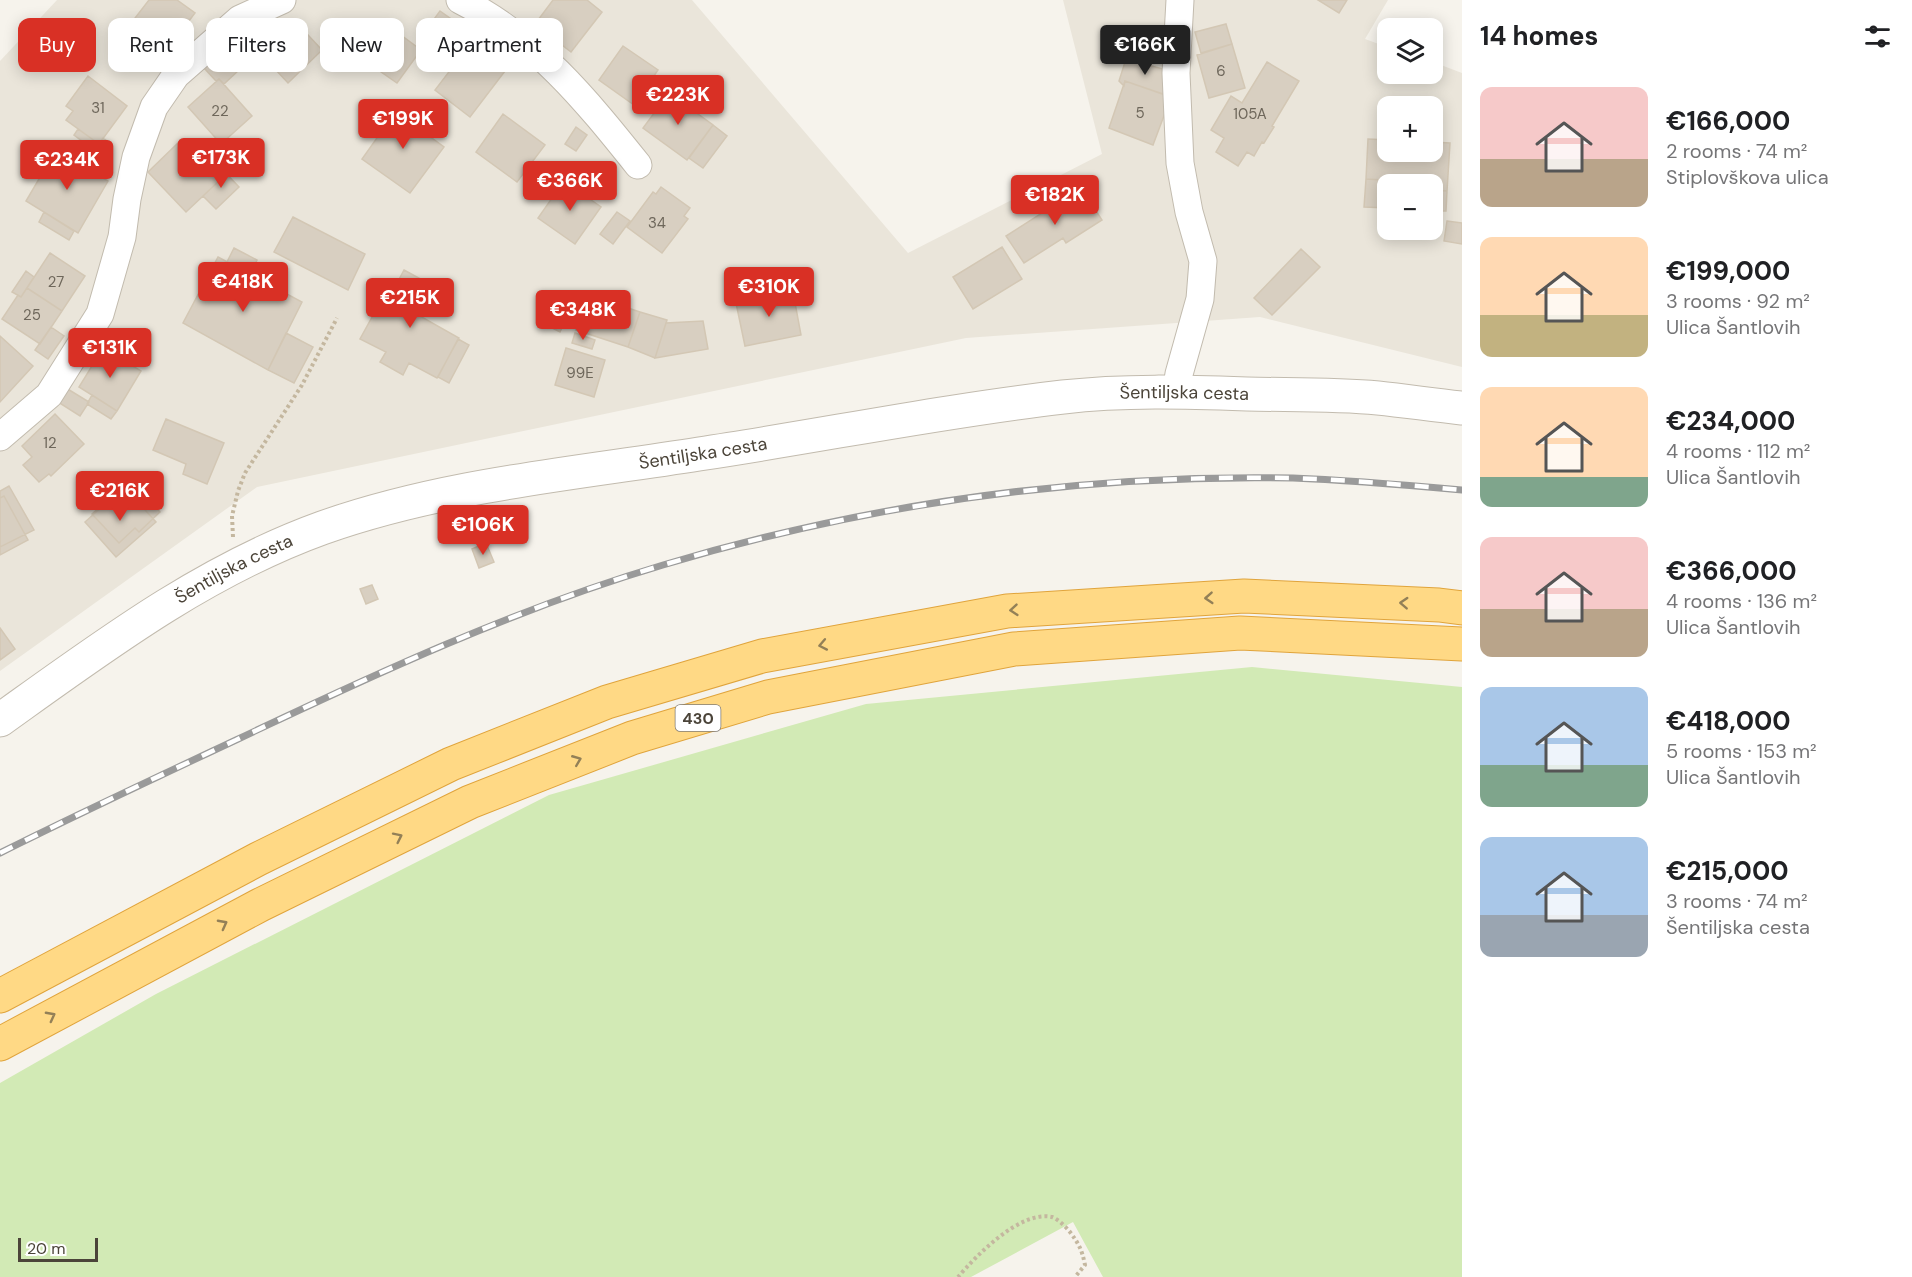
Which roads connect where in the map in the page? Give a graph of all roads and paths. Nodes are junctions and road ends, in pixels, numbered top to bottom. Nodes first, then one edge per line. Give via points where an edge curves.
1 (282, 0) edge
2 (460, 0) edge
3 (1180, 0) edge
4 (638, 165) dead end
5 (337, 318) dead end
6 (1176, 392) junction
7 (1462, 408) edge
8 (0, 437) edge
9 (237, 564) junction
10 (1462, 608) edge
11 (1462, 644) edge
12 (0, 720) edge
13 (0, 996) edge
14 (0, 1044) edge
15 (958, 1277) edge
16 (1075, 1277) edge

1 - 8 street via 240,19 176,75 154,107 136,157 122,237 100,314 49,396
2 - 4 street via 504,25 556,68
3 - 6 street via 1176,73 1180,163 1203,261 1200,298
5 - 9 path via 302,385 241,482 232,516
6 - 7 street, Šentiljska cesta via 1375,398
6 - 9 street, Šentiljska cesta via 1066,396 454,491 322,528
9 - 12 street, Šentiljska cesta via 120,634
10 -> 13 highway, 430 via 1244,596 1007,611 762,656 607,702 451,764 258,859
14 -> 11 highway, 430 via 260,905 470,802 632,738 768,697 1025,648 1240,633
15 - 16 path via 980,1252 1008,1230 1038,1217 1054,1217 1081,1247 1085,1265

